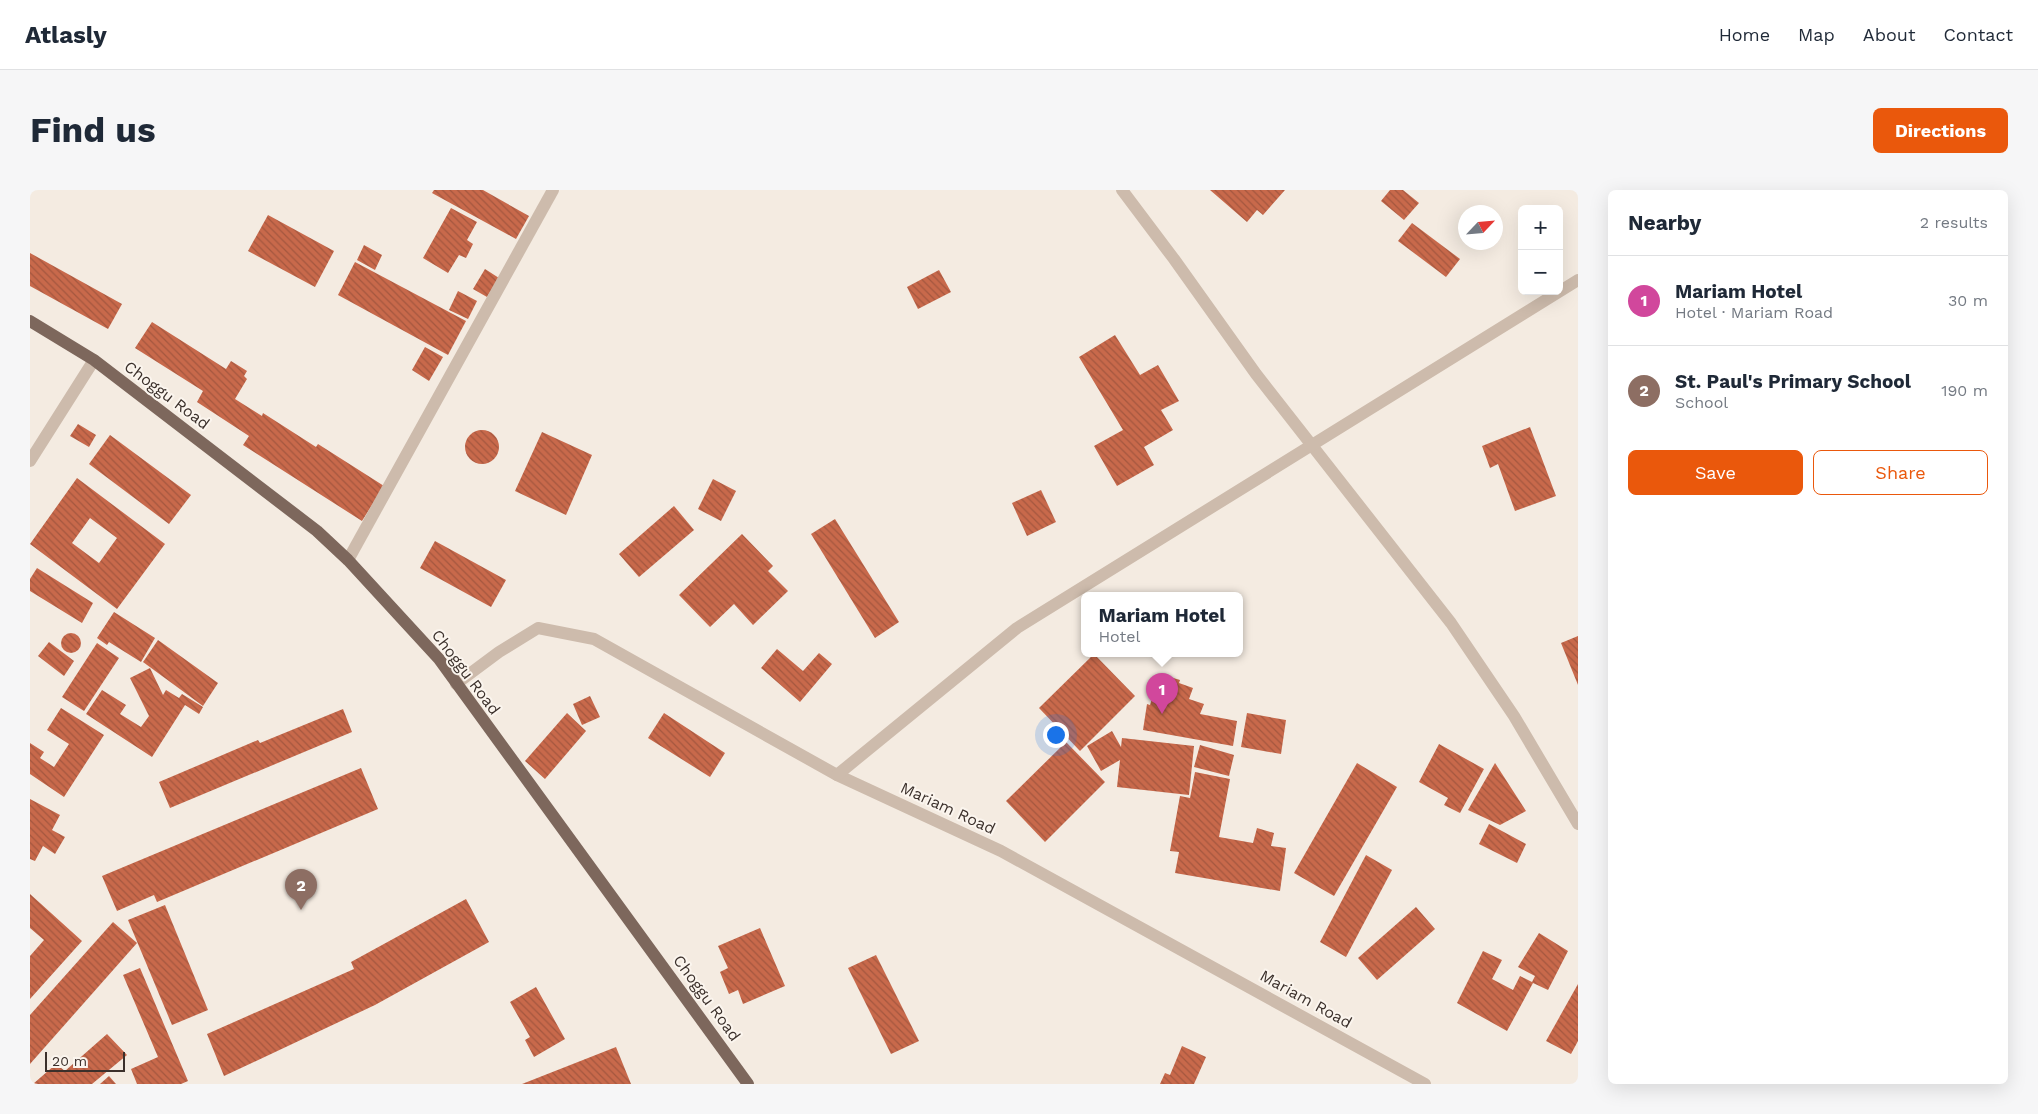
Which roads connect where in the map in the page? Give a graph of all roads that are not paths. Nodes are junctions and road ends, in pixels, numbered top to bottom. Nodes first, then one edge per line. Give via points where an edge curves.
1 (553, 190) edge
2 (1122, 190) edge
3 (1578, 280) edge
4 (30, 321) edge
5 (94, 360) junction
6 (1313, 446) junction
7 (30, 461) edge
8 (348, 560) junction
9 (456, 684) junction
10 (837, 775) junction
11 (1578, 824) edge
12 (748, 1084) edge
13 (1424, 1084) edge

1 - 8 street
2 - 6 street via 1256,374
3 - 6 street
4 - 5 main road, Choggu Road
5 - 7 street
5 - 8 main road, Choggu Road via 317,531
6 - 10 street via 1017,628
6 - 11 street via 1451,623 1514,716
8 - 9 main road, Choggu Road via 439,659
9 - 10 street, Mariam Road via 538,628 594,639
9 - 12 main road, Choggu Road
10 - 13 street, Mariam Road via 1001,851

